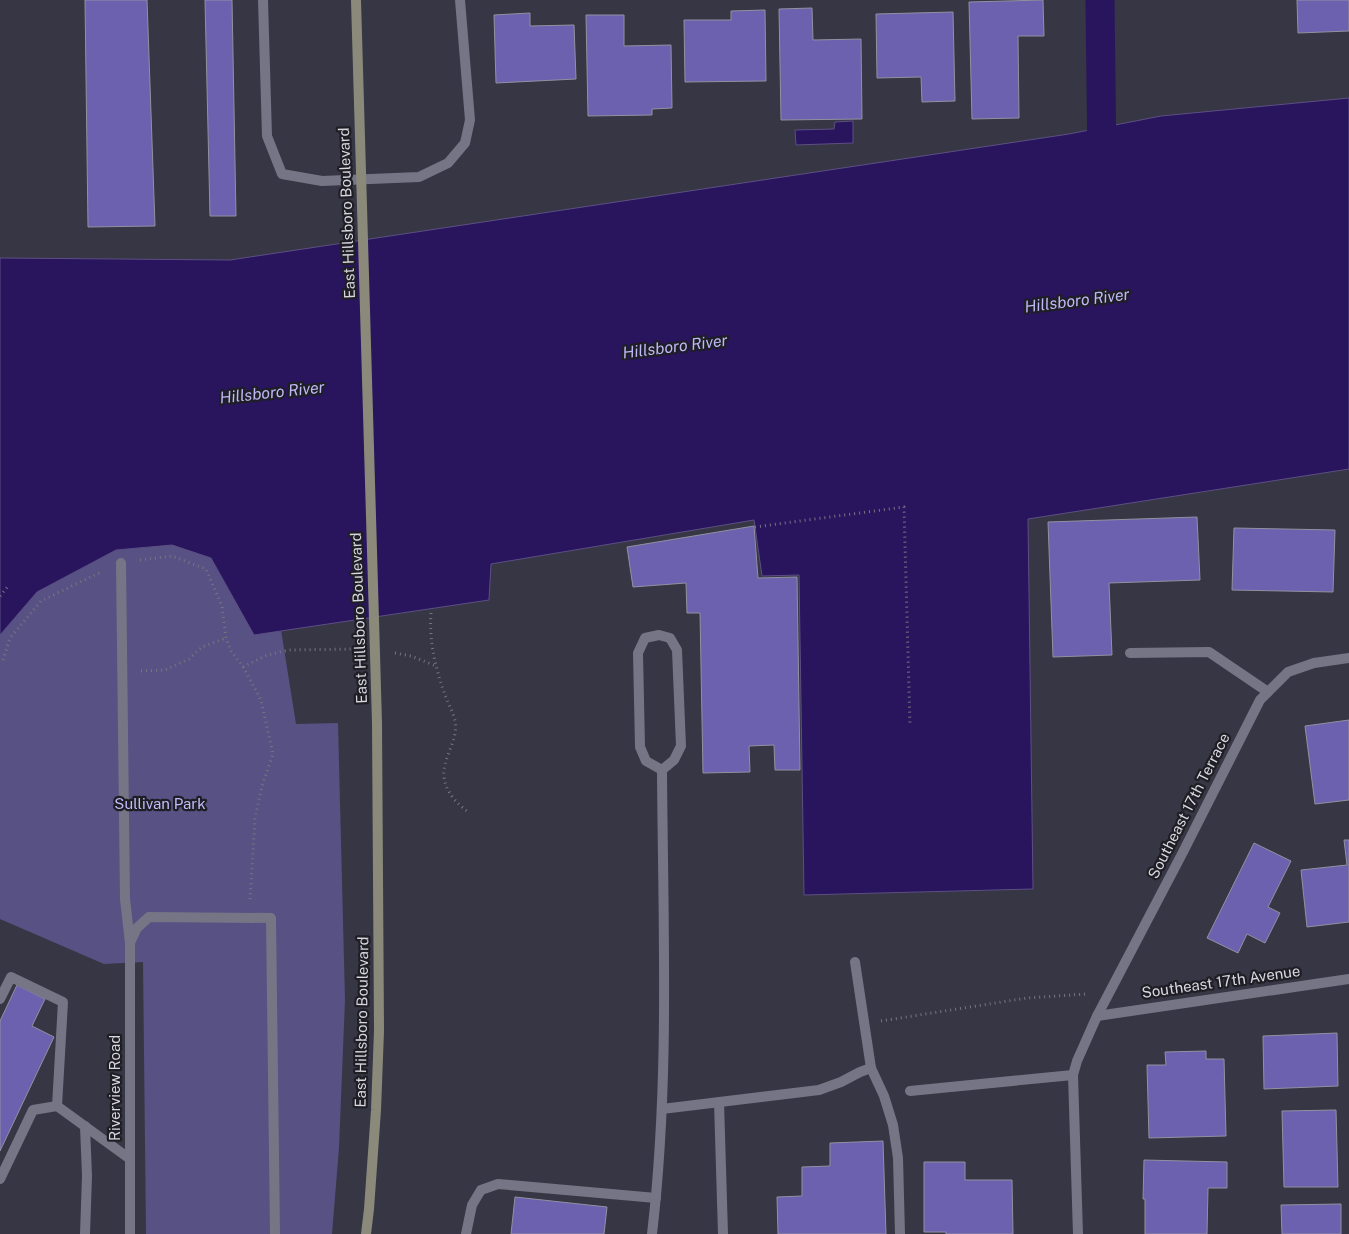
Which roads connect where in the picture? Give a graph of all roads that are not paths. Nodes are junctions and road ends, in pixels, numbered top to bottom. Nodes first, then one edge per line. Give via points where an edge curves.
1 (263, 0) edge
2 (356, 0) edge
3 (460, 0) edge
4 (121, 563) road end
5 (1130, 653) dead end
6 (1349, 658) edge
7 (1268, 692) junction
8 (662, 770) junction
9 (130, 943) junction
10 (855, 962) dead end
11 (1349, 979) edge
12 (0, 999) edge
13 (1097, 1016) junction
14 (871, 1068) junction
15 (1073, 1075) junction
16 (910, 1092) dead end
17 (719, 1102) junction
18 (57, 1106) junction
19 (662, 1109) junction
20 (85, 1126) junction
21 (130, 1159) junction
22 (0, 1179) edge
23 (656, 1198) junction
24 (85, 1234) edge
25 (130, 1234) edge
26 (275, 1234) edge
27 (366, 1234) edge
28 (466, 1234) edge
29 (652, 1234) edge
30 (723, 1234) edge
31 (900, 1234) edge
32 (1078, 1234) edge

1 - 3 street via 268,136 282,174 322,181 419,177 448,163 465,143 470,120
2 - 27 main road, East Hillsboro Boulevard via 377,722 379,1031
4 - 9 street, Riverview Road via 125,899
5 - 7 street via 1209,652
6 - 7 street, Southeast 17th Terrace via 1314,663 1288,672
7 - 13 street, Southeast 17th Terrace via 1260,700
8 - 8 street via 674,760 681,746 677,650 670,638 659,635 645,638 638,653 640,747 646,761
8 - 19 street
9 - 21 street, Riverview Road
9 - 26 street via 138,928 150,917 271,918
10 - 14 street
11 - 13 street, Southeast 17th Avenue
12 - 18 street via 11,977 62,1002
13 - 15 street, Southeast 17th Terrace
14 - 17 street via 819,1090
14 - 31 street via 893,1125 898,1158
15 - 16 street
15 - 32 street
17 - 19 street
17 - 30 street
18 - 20 street
18 - 22 street via 33,1110
19 - 23 street
20 - 21 street
20 - 24 street
21 - 25 street, Riverview Road
23 - 28 street via 498,1184 481,1190 472,1205
23 - 29 street

